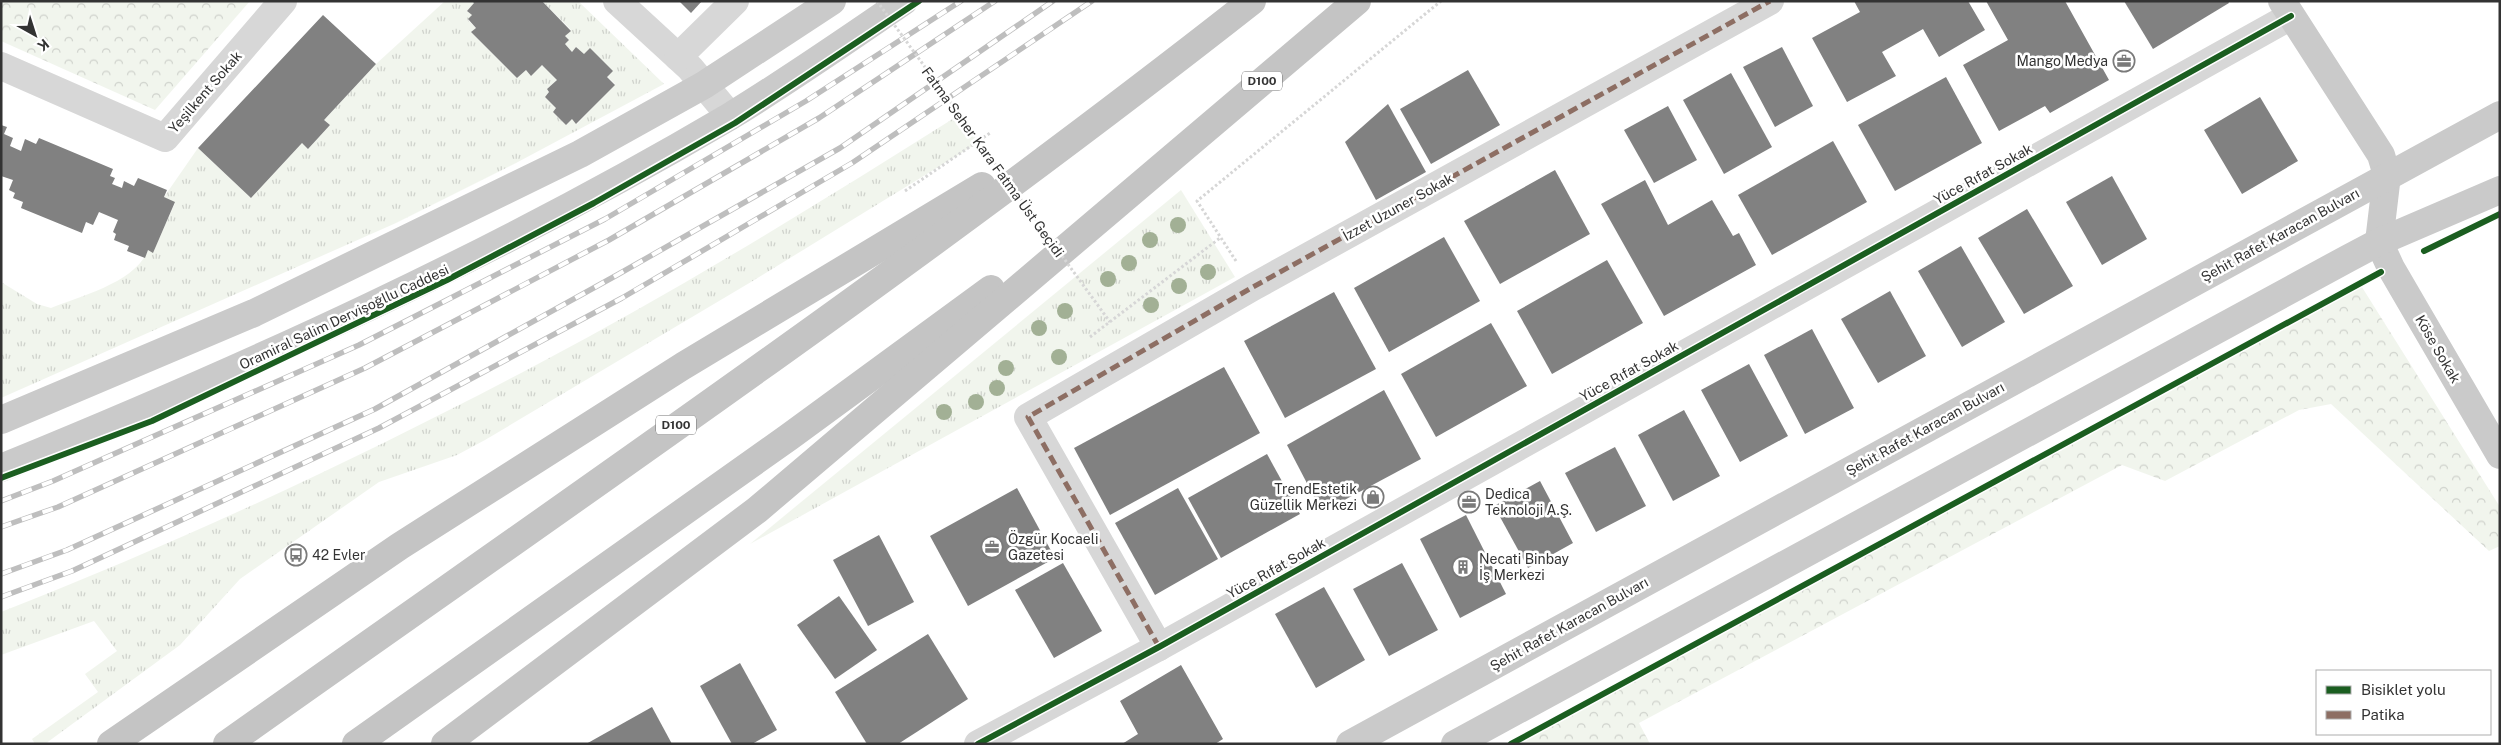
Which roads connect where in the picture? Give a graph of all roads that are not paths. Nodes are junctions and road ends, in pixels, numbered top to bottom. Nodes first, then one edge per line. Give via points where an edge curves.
1 (283, 1) edge
2 (618, 1) edge
3 (735, 1) edge
4 (832, 1) edge
5 (1252, 1) edge
6 (1357, 1) edge
7 (1770, 1) edge
8 (899, 9) edge
9 (2287, 9) edge
10 (678, 57) junction
11 (1, 66) edge
12 (704, 85) junction
13 (1123, 102) junction
14 (2500, 115) edge
15 (730, 116) junction
16 (1167, 162) junction
17 (2387, 175) junction
18 (2500, 190) edge
19 (2379, 242) junction
20 (1, 420) edge
21 (2500, 455) edge
22 (1, 468) edge
23 (1159, 647) junction
24 (111, 744) edge
25 (227, 744) edge
26 (356, 744) edge
27 (445, 744) edge
28 (978, 744) edge
29 (1350, 744) edge
30 (1456, 744) edge

1 - 11 street, Yeşilkent Sokak via 165,138
2 - 10 street
3 - 10 street
4 - 12 main road
5 - 13 highway, D100
6 - 16 highway, D100
7 - 23 street, İzzet Uzuner Sokak via 1253,287 1028,417
8 - 15 main road, Oramiral Salim Dervişoğllu Caddesi
9 - 17 main road via 2381,156
9 - 23 street, Yüce Rıfat Sokak
10 - 12 street
12 - 15 street
12 - 20 main road via 580,154 254,314
13 - 24 highway via 840,270 474,498
13 - 25 highway, D100 via 806,333
14 - 17 main road, Şehit Rafet Karacan Bulvarı
15 - 22 main road, Oramiral Salim Dervişoğllu Caddesi via 570,205 324,329 136,413
16 - 26 highway, D100
16 - 27 highway via 757,510
17 - 19 main road
17 - 29 main road, Şehit Rafet Karacan Bulvarı
18 - 19 main road
19 - 21 main road, Köse Sokak
19 - 30 main road
23 - 28 street, Yüce Rıfat Sokak

